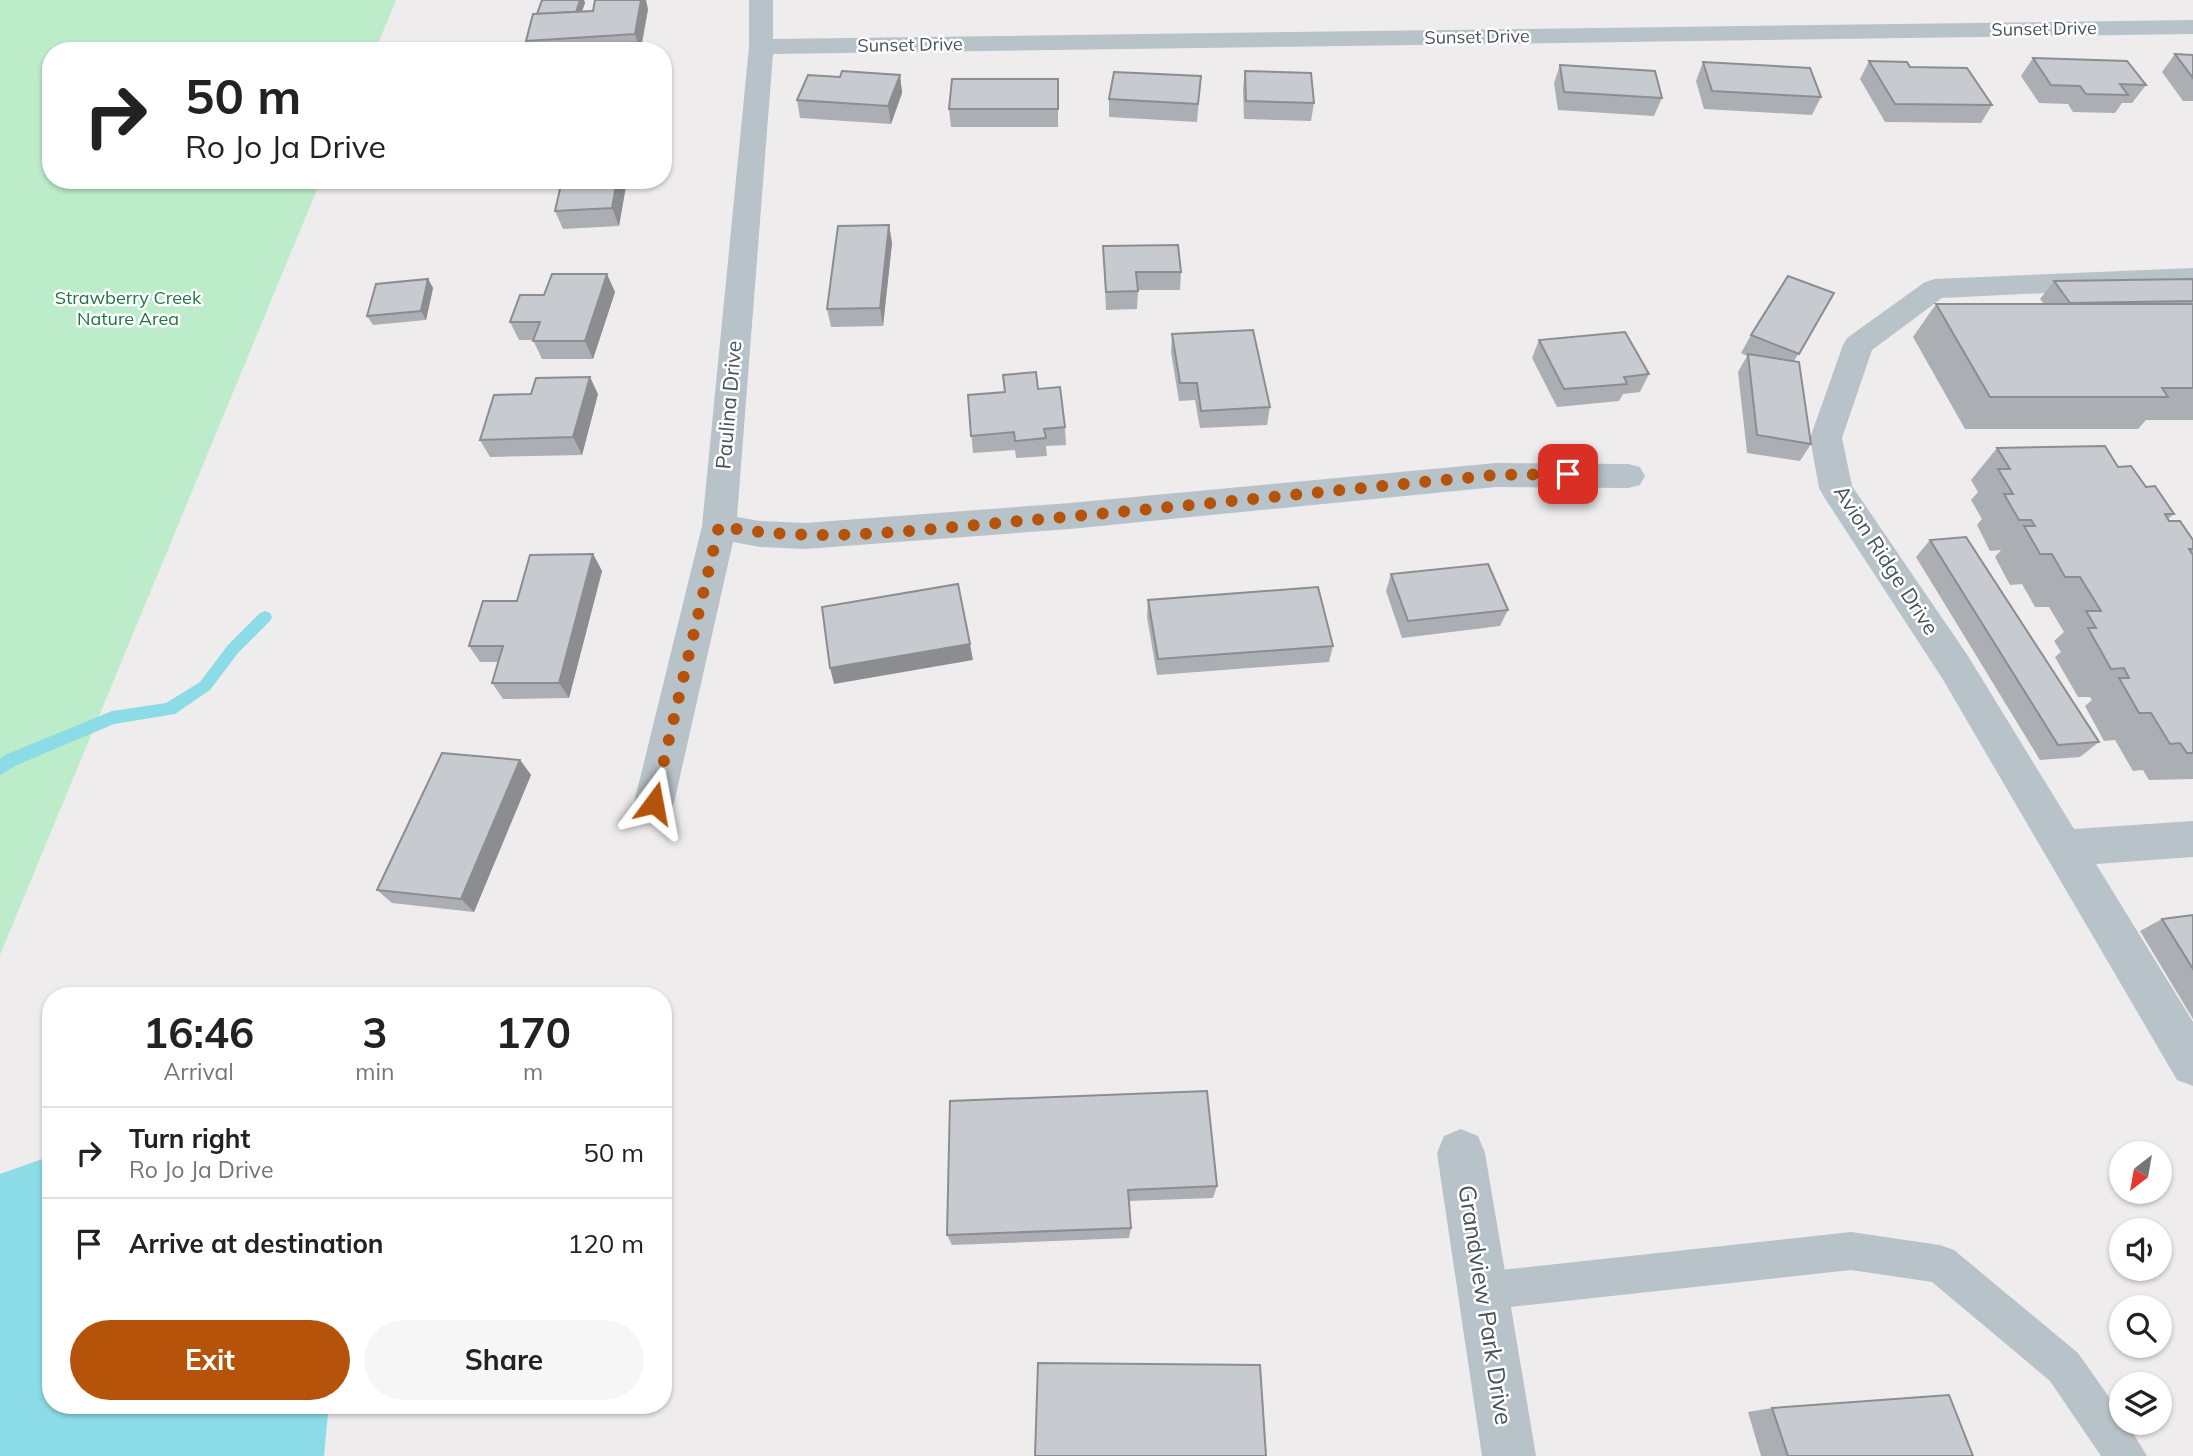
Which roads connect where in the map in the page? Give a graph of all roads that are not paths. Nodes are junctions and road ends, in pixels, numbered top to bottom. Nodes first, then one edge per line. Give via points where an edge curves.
1 (761, 0) edge
2 (2193, 27) edge
3 (761, 47) junction
4 (2193, 277) edge
5 (1628, 476) dead end
6 (719, 526) junction
7 (654, 803) dead end
8 (2193, 839) edge
9 (2064, 848) junction
10 (2193, 1064) edge
11 (1461, 1153) dead end
12 (1483, 1291) junction
13 (1509, 1456) edge
14 (2126, 1456) edge

1 - 3 street, Paulina Drive
2 - 3 street, Sunset Drive
3 - 6 street, Paulina Drive
4 - 9 street, Avion Ridge Drive via 1934,289 1858,345 1826,439 1836,488 1955,667
5 - 6 street via 1496,475 805,536
6 - 7 street, Paulina Drive
8 - 9 street
9 - 10 street, Avion Ridge Drive
11 - 12 street, Grandview Park Drive
12 - 13 street, Grandview Park Drive
12 - 14 lane via 1851,1251 1940,1264 2064,1367

